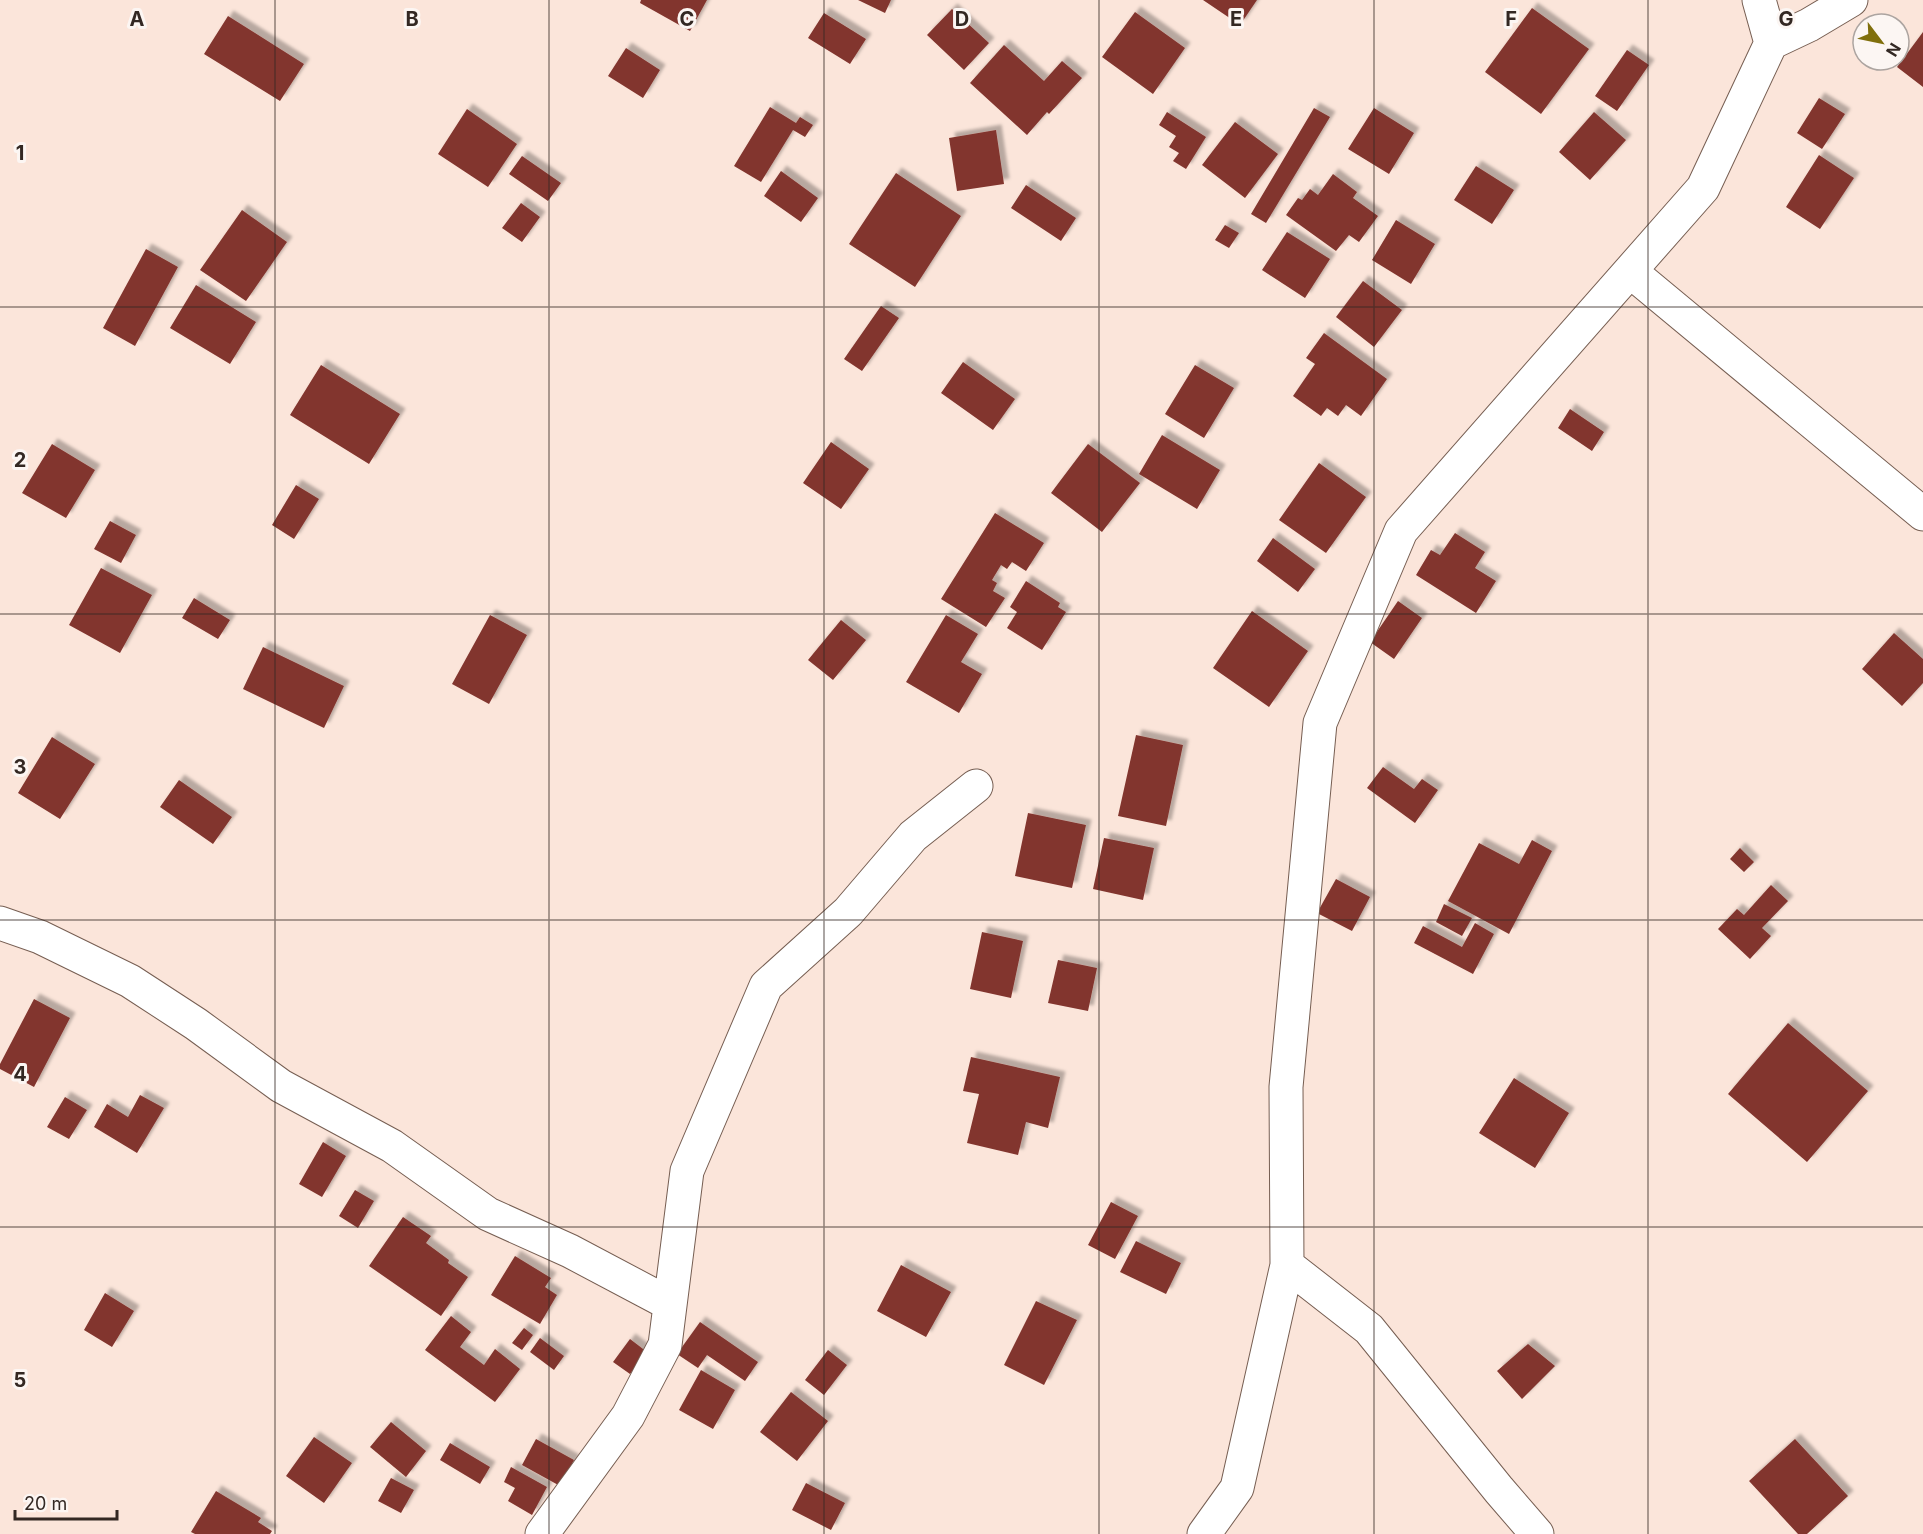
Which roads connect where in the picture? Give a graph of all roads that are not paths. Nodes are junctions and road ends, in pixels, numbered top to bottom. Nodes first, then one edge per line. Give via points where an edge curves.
1 (1759, 0) edge
2 (1851, 0) edge
3 (1771, 43) junction
4 (1630, 271) junction
5 (1923, 514) edge
6 (976, 786) dead end
7 (0, 923) edge
8 (1287, 1265) junction
9 (670, 1304) junction
10 (542, 1534) edge
11 (1204, 1534) edge
12 (1537, 1534) edge

1 - 3 street
2 - 3 street
3 - 4 street via 1703,188
4 - 5 street
4 - 8 street via 1401,531 1320,723 1286,1087
6 - 9 street via 913,836 848,912 766,986 687,1171
7 - 9 street via 40,937 130,981 281,1086 392,1146 488,1214 570,1251
8 - 11 street via 1237,1488
8 - 12 street via 1369,1329
9 - 10 street via 665,1345 628,1416

